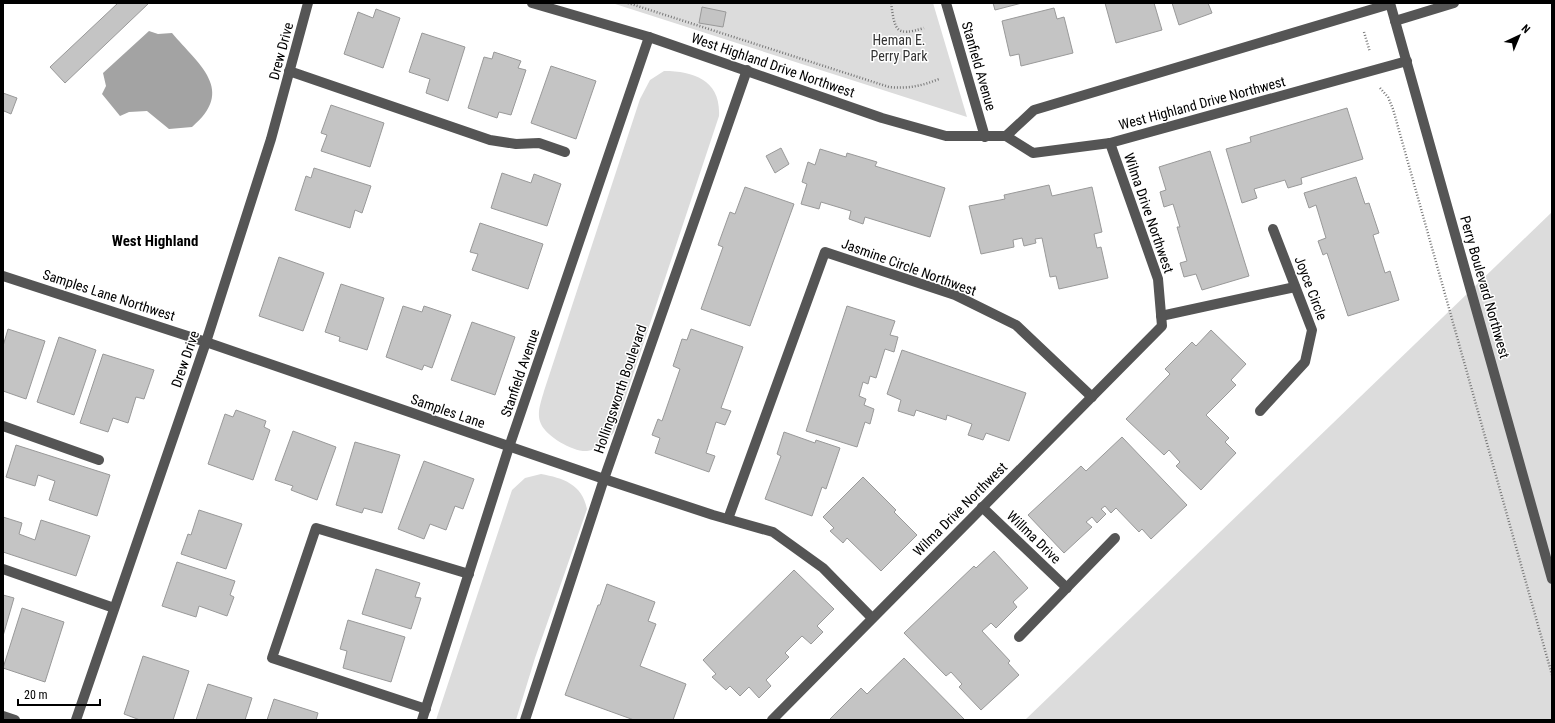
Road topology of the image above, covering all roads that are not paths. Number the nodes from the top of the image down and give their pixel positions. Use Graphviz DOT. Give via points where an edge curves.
graph roads {
  1 [pos="308,3"];
  2 [pos="532,3"];
  3 [pos="946,3"];
  4 [pos="1454,3"];
  5 [pos="1390,4"];
  6 [pos="1395,20"];
  7 [pos="649,37"];
  8 [pos="1407,61"];
  9 [pos="747,70"];
  10 [pos="290,71"];
  11 [pos="1006,136"];
  12 [pos="985,137"];
  13 [pos="1110,143"];
  14 [pos="565,152"];
  15 [pos="1273,229"];
  16 [pos="3,276"];
  17 [pos="1295,286"];
  18 [pos="1161,316"];
  19 [pos="206,342"];
  20 [pos="1092,397"];
  21 [pos="1260,411"];
  22 [pos="3,426"];
  23 [pos="509,447"];
  24 [pos="99,460"];
  25 [pos="604,479"];
  26 [pos="982,507"];
  27 [pos="728,519"];
  28 [pos="1115,538"];
  29 [pos="3,569"];
  30 [pos="469,574"];
  31 [pos="1552,579"];
  32 [pos="1067,588"];
  33 [pos="114,608"];
  34 [pos="872,618"];
  35 [pos="1019,637"];
  36 [pos="426,709"];
  37 [pos="3,716"];
  38 [pos="15,720"];
  39 [pos="76,720"];
  40 [pos="422,720"];
  41 [pos="525,720"];
  42 [pos="772,720"];
  1 -- 10 [label="street, Drew Drive"];
  2 -- 7 [label="street, West Highland Drive Northwest"];
  3 -- 12 [label="street, Stanfield Avenue"];
  4 -- 6 [label="street"];
  5 -- 6 [label="street, Perry Boulevard Northwest"];
  5 -- 11 [label="street" via="1034,110"];
  6 -- 8 [label="street, Perry Boulevard Northwest"];
  7 -- 9 [label="street, West Highland Drive Northwest"];
  7 -- 23 [label="street, Stanfield Avenue"];
  8 -- 13 [label="street, West Highland Drive Northwest"];
  8 -- 31 [label="street, Perry Boulevard Northwest"];
  9 -- 12 [label="street, West Highland Drive Northwest" via="882,118 946,136"];
  9 -- 25 [label="street, Hollingsworth Boulevard"];
  10 -- 14 [label="street" via="490,140 516,144 539,143"];
  10 -- 19 [label="street, Drew Drive"];
  11 -- 12 [label="street, West Highland Drive Northwest"];
  11 -- 13 [label="street, West Highland Drive Northwest" via="1033,153"];
  13 -- 18 [label="street, Wilma Drive Northwest" via="1158,279"];
  15 -- 17 [label="street, Joyce Circle"];
  16 -- 19 [label="street, Samples Lane Northwest"];
  17 -- 18 [label="street"];
  17 -- 21 [label="street, Joyce Circle" via="1312,330 1305,362"];
  18 -- 20 [label="street, Wilma Drive Northwest" via="1162,326"];
  19 -- 23 [label="street, Samples Lane"];
  19 -- 33 [label="street, Drew Drive"];
  20 -- 26 [label="street, Wilma Drive Northwest"];
  20 -- 27 [label="street, Jasmine Circle Northwest" via="1016,325 955,295 825,252"];
  22 -- 24 [label="street"];
  23 -- 25 [label="street, Samples Lane"];
  23 -- 30 [label="street, Stanfield Avenue"];
  25 -- 27 [label="street, Samples Lane"];
  25 -- 41 [label="street, Hollingsworth Boulevard"];
  26 -- 32 [label="street, Willma Drive"];
  26 -- 34 [label="street, Wilma Drive Northwest"];
  27 -- 34 [label="street, Samples Lane" via="773,532 823,568"];
  28 -- 32 [label="street"];
  29 -- 33 [label="street"];
  30 -- 36 [label="street, Stanfield Avenue"];
  30 -- 36 [label="street" via="316,528 272,658"];
  32 -- 35 [label="street"];
  33 -- 39 [label="street, Drew Drive"];
  34 -- 42 [label="street, Wilma Drive Northwest"];
  36 -- 40 [label="street, Stanfield Avenue"];
  37 -- 38 [label="street"];
}
